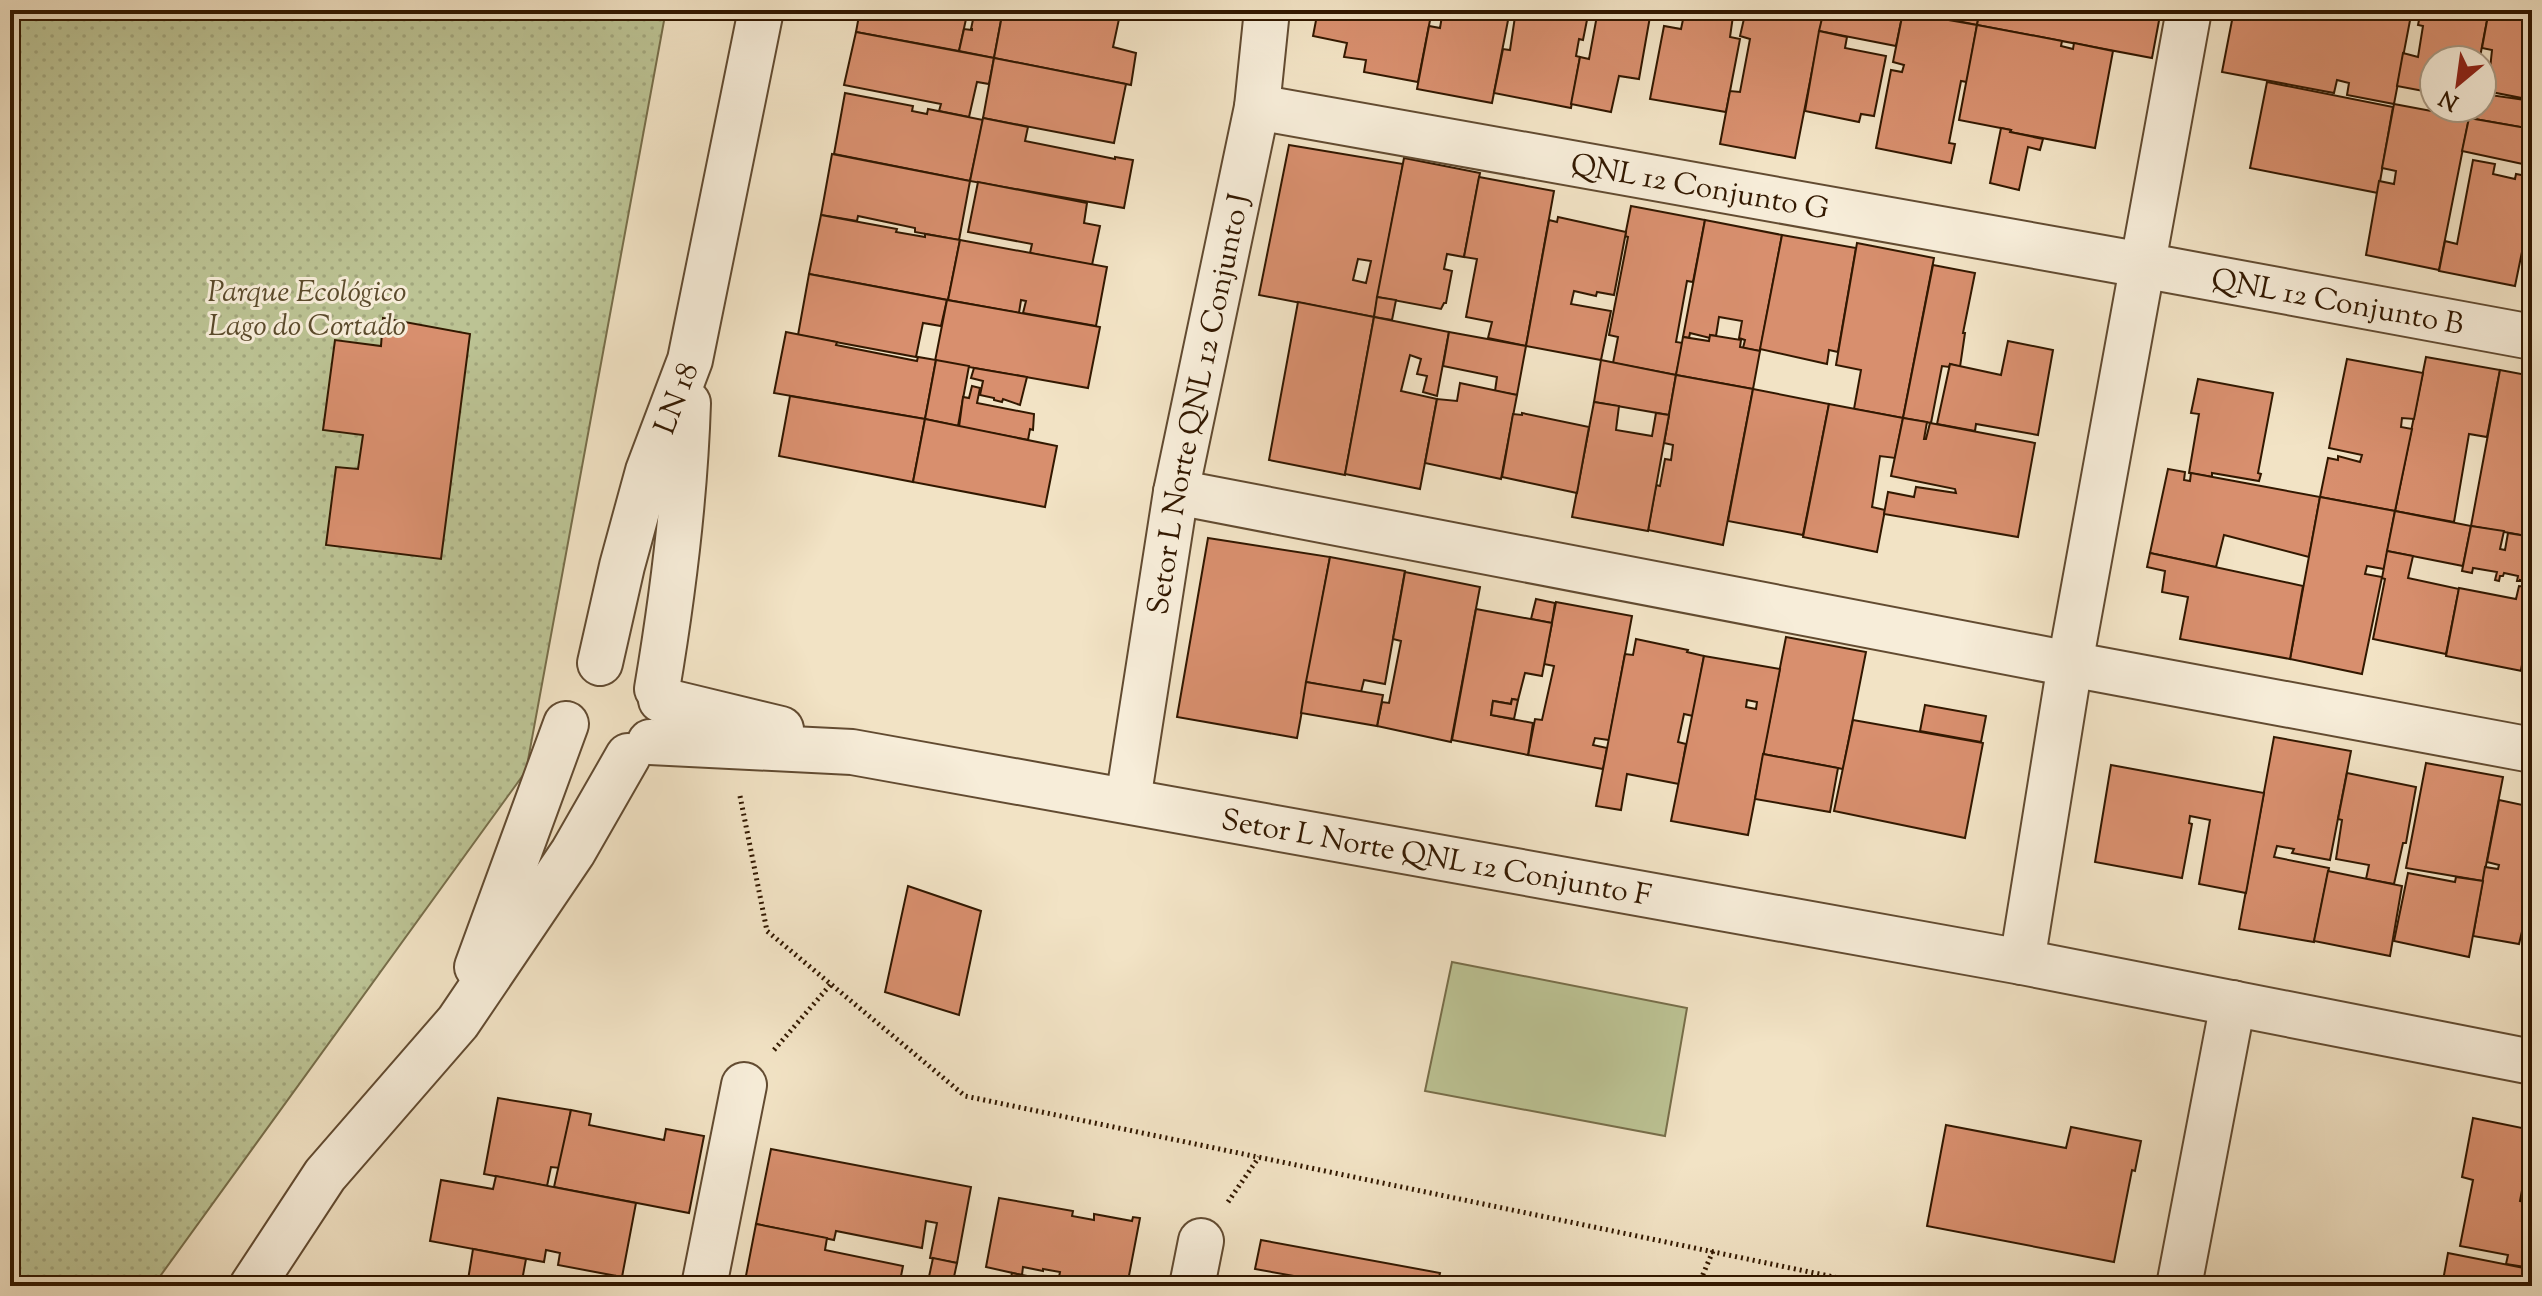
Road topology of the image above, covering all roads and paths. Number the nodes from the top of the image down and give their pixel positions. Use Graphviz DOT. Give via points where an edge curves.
graph roads {
  1 [pos="761,10"];
  2 [pos="1267,10"];
  3 [pos="2189,10"];
  4 [pos="1257,107"];
  5 [pos="2142,265"];
  6 [pos="2532,337"];
  7 [pos="690,360"];
  8 [pos="1176,492"];
  9 [pos="600,663"];
  10 [pos="2070,664"];
  11 [pos="659,694"];
  12 [pos="566,724"];
  13 [pos="730,746"];
  14 [pos="639,749"];
  15 [pos="2532,750"];
  16 [pos="852,752"];
  17 [pos="1128,800"];
  18 [pos="2022,962"];
  19 [pos="831,984"];
  20 [pos="2233,1003"];
  21 [pos="458,1022"];
  22 [pos="2532,1062"];
  23 [pos="744,1085"];
  24 [pos="1201,1241"];
  25 [pos="1713,1251"];
  26 [pos="252,1286"];
  27 [pos="704,1286"];
  28 [pos="1192,1286"];
  29 [pos="1698,1286"];
  30 [pos="1877,1286"];
  31 [pos="2179,1286"];
  1 -- 7 [label="street"];
  2 -- 4 [label="street, Setor L Norte QNL 12 Conjunto J"];
  3 -- 5 [label="street"];
  4 -- 5 [label="street, QNL 12 Conjunto G"];
  4 -- 8 [label="street, Setor L Norte QNL 12 Conjunto J"];
  5 -- 6 [label="street, QNL 12 Conjunto B"];
  5 -- 10 [label="street"];
  7 -- 9 [label="street, LN 18" via="648,471"];
  7 -- 11 [label="street, LN 18" via="687,446"];
  8 -- 10 [label="street"];
  8 -- 17 [label="street, Setor L Norte QNL 12 Conjunto J"];
  9 -- 11 [label="street" via="622,661 643,671"];
  9 -- 12 [label="street" via="570,686 564,704"];
  10 -- 15 [label="street"];
  10 -- 18 [label="street"];
  11 -- 14 [label="street" via="660,723"];
  11 -- 16 [label="street"];
  12 -- 14 [label="street" via="590,753 609,758"];
  12 -- 21 [label="street"];
  13 -- 14 [label="street"];
  13 -- 16 [label="street"];
  13 -- 19 [label="path" via="767,931"];
  14 -- 21 [label="street"];
  16 -- 17 [label="street, Setor L Norte QNL 12 Conjunto F"];
  17 -- 18 [label="street, Setor L Norte QNL 12 Conjunto F"];
  18 -- 20 [label="street, Setor L Norte QNL 12 Conjunto F"];
  19 -- 23 [label="path"];
  19 -- 25 [label="path" via="965,1096"];
  20 -- 22 [label="street, Setor L Norte QNL 12 Conjunto F"];
  20 -- 31 [label="street"];
  21 -- 26 [label="street" via="325,1175"];
  23 -- 27 [label="street"];
  24 -- 28 [label="street"];
  25 -- 29 [label="path"];
  25 -- 30 [label="path"];
}
